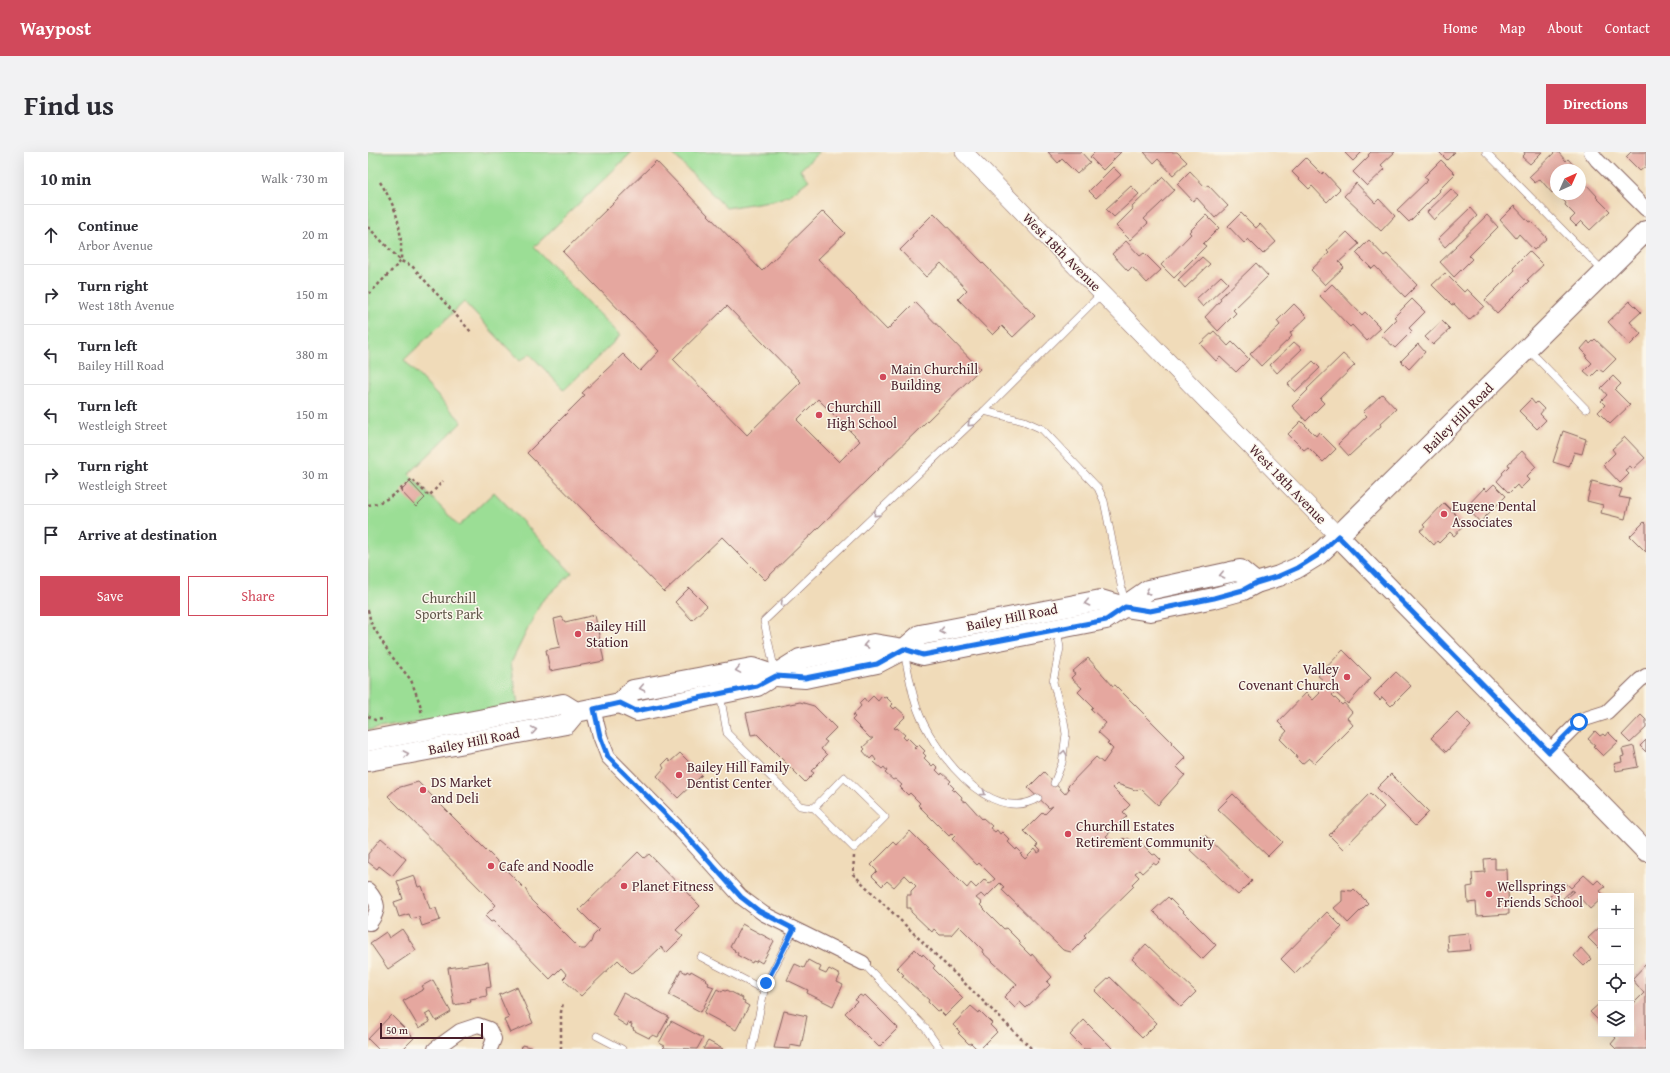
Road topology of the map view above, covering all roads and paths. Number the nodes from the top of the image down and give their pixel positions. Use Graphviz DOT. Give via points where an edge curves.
graph roads {
  1 [pos="964,152"];
  2 [pos="1486,152"];
  3 [pos="1591,152"];
  4 [pos="380,182"];
  5 [pos="1646,209"];
  6 [pos="368,227"];
  7 [pos="1646,231"];
  8 [pos="401,261"];
  9 [pos="1604,273"];
  10 [pos="1102,292"];
  11 [pos="368,295"];
  12 [pos="472,333"];
  13 [pos="1528,349"];
  14 [pos="1586,409"];
  15 [pos="984,411"];
  16 [pos="443,481"];
  17 [pos="368,505"];
  18 [pos="1338,536"];
  19 [pos="1125,607"];
  20 [pos="368,610"];
  21 [pos="1057,629"];
  22 [pos="904,649"];
  23 [pos="776,676"];
  24 [pos="1646,676"];
  25 [pos="720,694"];
  26 [pos="620,703"];
  27 [pos="527,711"];
  28 [pos="585,711"];
  29 [pos="495,723"];
  30 [pos="454,724"];
  31 [pos="423,730"];
  32 [pos="368,741"];
  33 [pos="442,746"];
  34 [pos="1549,752"];
  35 [pos="368,761"];
  36 [pos="1054,783"];
  37 [pos="1038,798"];
  38 [pos="814,808"];
  39 [pos="854,848"];
  40 [pos="1646,851"];
  41 [pos="368,890"];
  42 [pos="368,923"];
  43 [pos="794,929"];
  44 [pos="701,957"];
  45 [pos="863,963"];
  46 [pos="764,990"];
  47 [pos="563,1003"];
  48 [pos="597,1036"];
  49 [pos="441,1047"];
  50 [pos="490,1049"];
  51 [pos="561,1049"];
  52 [pos="622,1049"];
  53 [pos="752,1049"];
  54 [pos="940,1049"];
  55 [pos="1032,1049"];
  1 -- 10 [label="street, West 18th Avenue"];
  2 -- 9 [label="lane"];
  3 -- 5 [label="street"];
  4 -- 8 [label="path" via="394,208 401,232"];
  6 -- 8 [label="path"];
  7 -- 9 [label="main road, Bailey Hill Road"];
  8 -- 11 [label="path"];
  8 -- 12 [label="path" via="412,266"];
  9 -- 13 [label="main road, Bailey Hill Road"];
  10 -- 15 [label="lane"];
  10 -- 18 [label="street, West 18th Avenue"];
  13 -- 14 [label="lane"];
  13 -- 18 [label="main road, Bailey Hill Road"];
  15 -- 19 [label="lane" via="1024,421 1042,429 1098,488 1104,501"];
  15 -- 23 [label="lane, one-way" via="764,621"];
  16 -- 17 [label="path" via="429,496 412,479 396,494"];
  18 -- 19 [label="main road, Bailey Hill Road" via="1318,555 1279,576 1256,583 1240,570 1148,590"];
  18 -- 34 [label="main road, West 18th Avenue"];
  19 -- 21 [label="main road, Bailey Hill Road" via="1106,620"];
  19 -- 22 [label="main road, Bailey Hill Road, one-way" via="1100,600 920,635"];
  20 -- 31 [label="path" via="371,622 383,643 411,680 420,704"];
  21 -- 22 [label="main road, Bailey Hill Road" via="923,655"];
  36 -- 21 [label="lane, one-way" via="1065,747 1064,721 1053,682 1060,648"];
  22 -- 23 [label="main road, Bailey Hill Road" via="874,644 800,659"];
  22 -- 37 [label="lane, one-way" via="921,718 954,767 979,791 1000,802 1021,804"];
  23 -- 25 [label="main road, Bailey Hill Road" via="757,686"];
  23 -- 26 [label="main road, one-way" via="752,668 632,690"];
  24 -- 34 [label="street" via="1607,712 1579,722"];
  25 -- 26 [label="main road, Bailey Hill Road" via="636,711"];
  25 -- 38 [label="lane" via="727,733 800,806"];
  26 -- 28 [label="main road, Bailey Hill Road"];
  27 -- 28 [label="main road, Bailey Hill Road" via="563,704"];
  27 -- 29 [label="lane" via="524,717"];
  27 -- 30 [label="main road, Bailey Hill Road"];
  33 -- 28 [label="main road, Bailey Hill Road, one-way" via="483,736 566,724"];
  28 -- 43 [label="street" via="600,736 608,757 683,832 741,897 759,911"];
  30 -- 31 [label="main road, Bailey Hill Road"];
  30 -- 33 [label="main road"];
  31 -- 32 [label="main road, Bailey Hill Road"];
  35 -- 33 [label="main road, Bailey Hill Road, one-way"];
  34 -- 40 [label="main road, West 18th Avenue"];
  38 -- 39 [label="lane"];
  38 -- 39 [label="lane" via="844,777 885,817"];
  39 -- 55 [label="path" via="853,874"];
  41 -- 42 [label="street" via="376,900 377,913"];
  43 -- 45 [label="street"];
  43 -- 46 [label="lane"];
  44 -- 46 [label="lane"];
  45 -- 54 [label="lane" via="926,1029"];
  46 -- 53 [label="lane"];
  47 -- 51 [label="path" via="560,1012"];
  48 -- 52 [label="lane"];
  49 -- 50 [label="street" via="460,1031 478,1025 489,1029 494,1039"];
}
